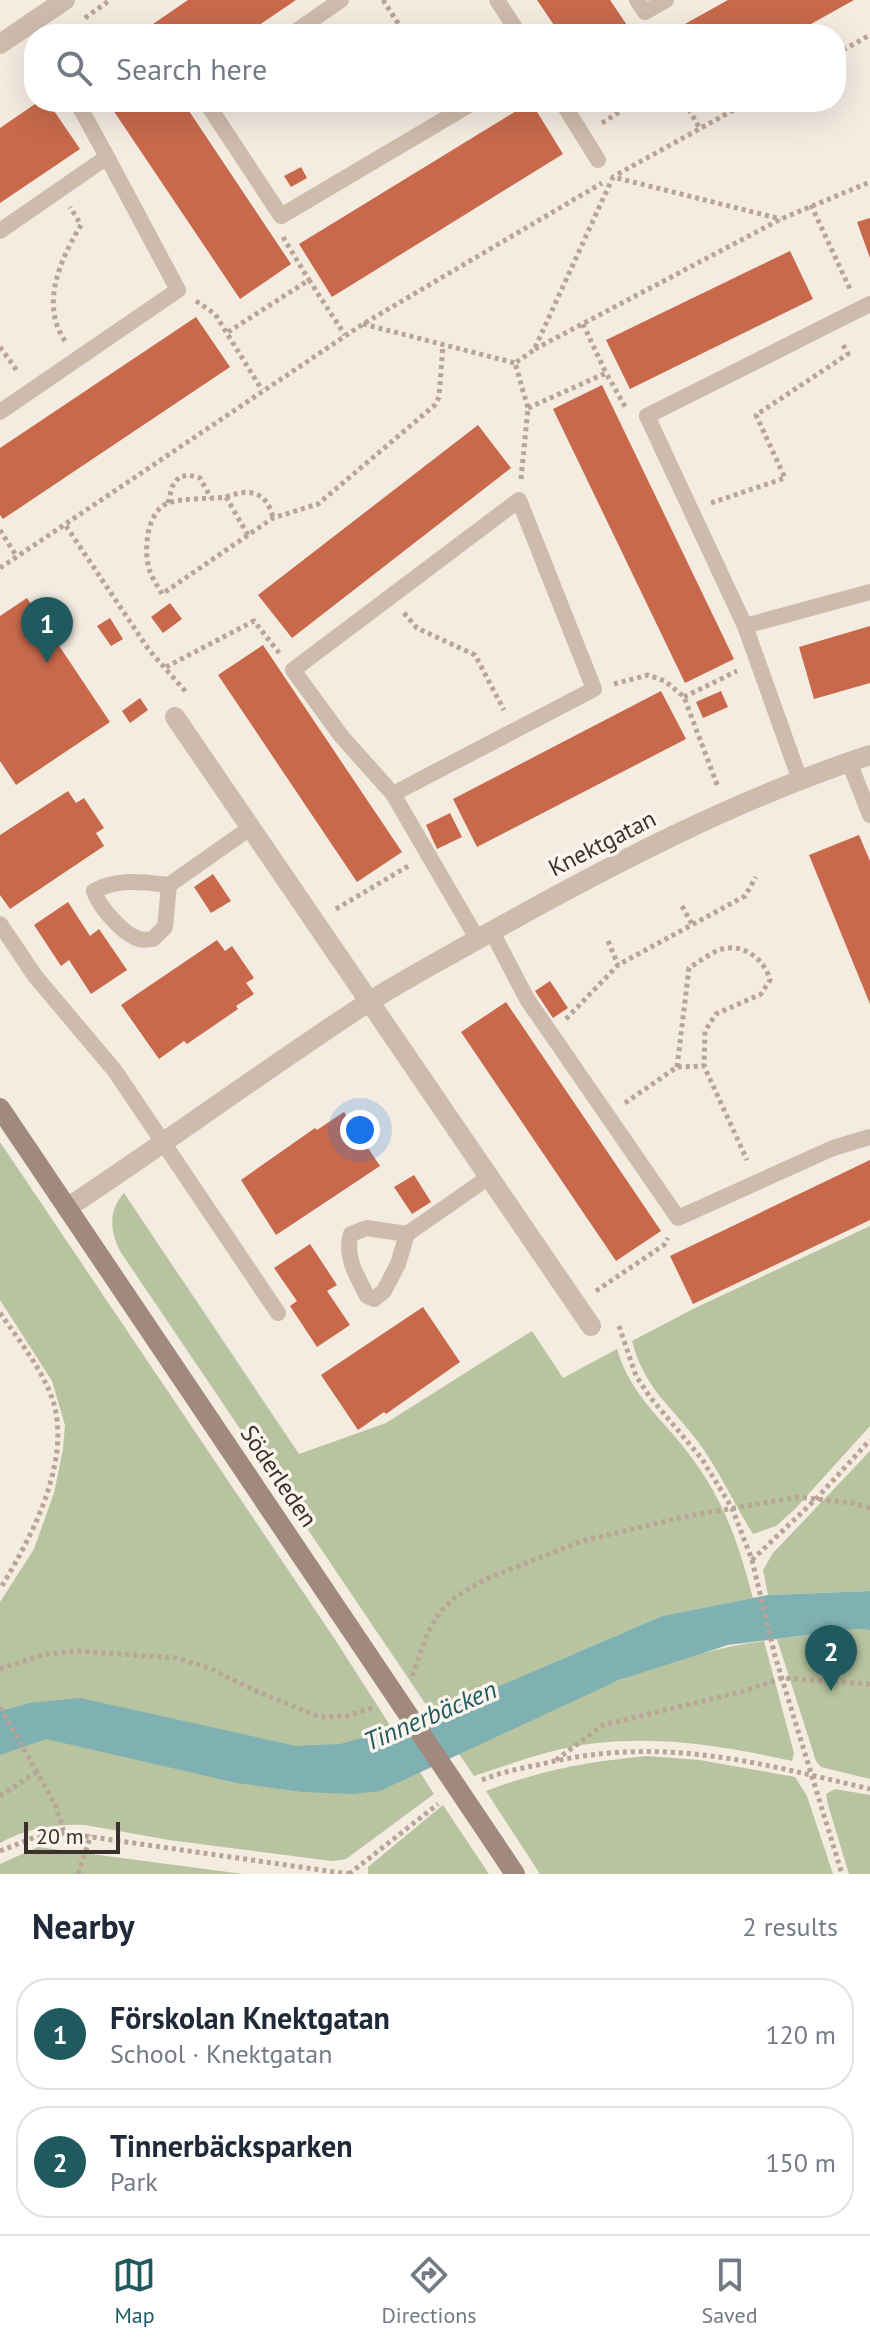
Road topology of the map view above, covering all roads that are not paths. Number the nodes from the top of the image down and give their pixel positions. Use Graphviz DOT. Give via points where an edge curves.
graph roads {
  1 [pos="65,0"];
  2 [pos="341,0"];
  3 [pos="497,0"];
  4 [pos="637,0"];
  5 [pos="666,0"];
  6 [pos="39,24"];
  7 [pos="306,24"];
  8 [pos="513,24"];
  9 [pos="24,34"];
  10 [pos="0,44"];
  11 [pos="82,112"];
  12 [pos="213,112"];
  13 [pos="457,112"];
  14 [pos="568,112"];
  15 [pos="107,157"];
  16 [pos="598,160"];
  17 [pos="0,231"];
  18 [pos="864,306"];
  19 [pos="0,412"];
  20 [pos="870,592"];
  21 [pos="745,626"];
  22 [pos="175,717"];
  23 [pos="870,755"];
  24 [pos="849,762"];
  25 [pos="800,780"];
  26 [pos="393,794"];
  27 [pos="870,815"];
  28 [pos="250,828"];
  29 [pos="169,885"];
  30 [pos="0,924"];
  31 [pos="485,936"];
  32 [pos="369,1002"];
  33 [pos="0,1108"];
  34 [pos="870,1137"];
  35 [pos="163,1143"];
  36 [pos="489,1177"];
  37 [pos="67,1208"];
  38 [pos="407,1234"];
  39 [pos="278,1313"];
  40 [pos="591,1326"];
  41 [pos="515,1874"];
  1 -- 6 [label="street"];
  2 -- 7 [label="lane"];
  3 -- 8 [label="lane"];
  4 -- 5 [label="lane" via="645,12"];
  9 -- 10 [label="street"];
  11 -- 15 [label="lane"];
  12 -- 13 [label="lane" via="281,216"];
  14 -- 16 [label="lane"];
  15 -- 17 [label="lane"];
  15 -- 19 [label="lane" via="178,290"];
  18 -- 21 [label="lane" via="647,416"];
  20 -- 21 [label="lane"];
  21 -- 25 [label="lane"];
  22 -- 28 [label="street"];
  23 -- 24 [label="street, Knektgatan"];
  24 -- 25 [label="street, Knektgatan"];
  24 -- 27 [label="lane"];
  25 -- 31 [label="street, Knektgatan" via="579,883"];
  26 -- 26 [label="lane" via="293,670 519,500 594,689"];
  26 -- 31 [label="lane" via="427,854"];
  28 -- 29 [label="lane"];
  28 -- 32 [label="street"];
  29 -- 29 [label="lane" via="133,881 94,891 97,902 120,925 140,939 153,939 165,927"];
  30 -- 35 [label="lane" via="35,976 115,1071"];
  31 -- 32 [label="street, Knektgatan"];
  31 -- 34 [label="lane" via="678,1218 833,1148"];
  32 -- 35 [label="street, Knektgatan"];
  32 -- 36 [label="street"];
  33 -- 37 [label="main road, Söderleden"];
  35 -- 37 [label="street, Knektgatan"];
  35 -- 39 [label="lane"];
  36 -- 38 [label="lane"];
  36 -- 40 [label="street"];
  37 -- 41 [label="main road, Söderleden, bridge"];
  38 -- 38 [label="lane" via="384,1291 374,1299 367,1296 347,1246 351,1234 367,1228"];
}
